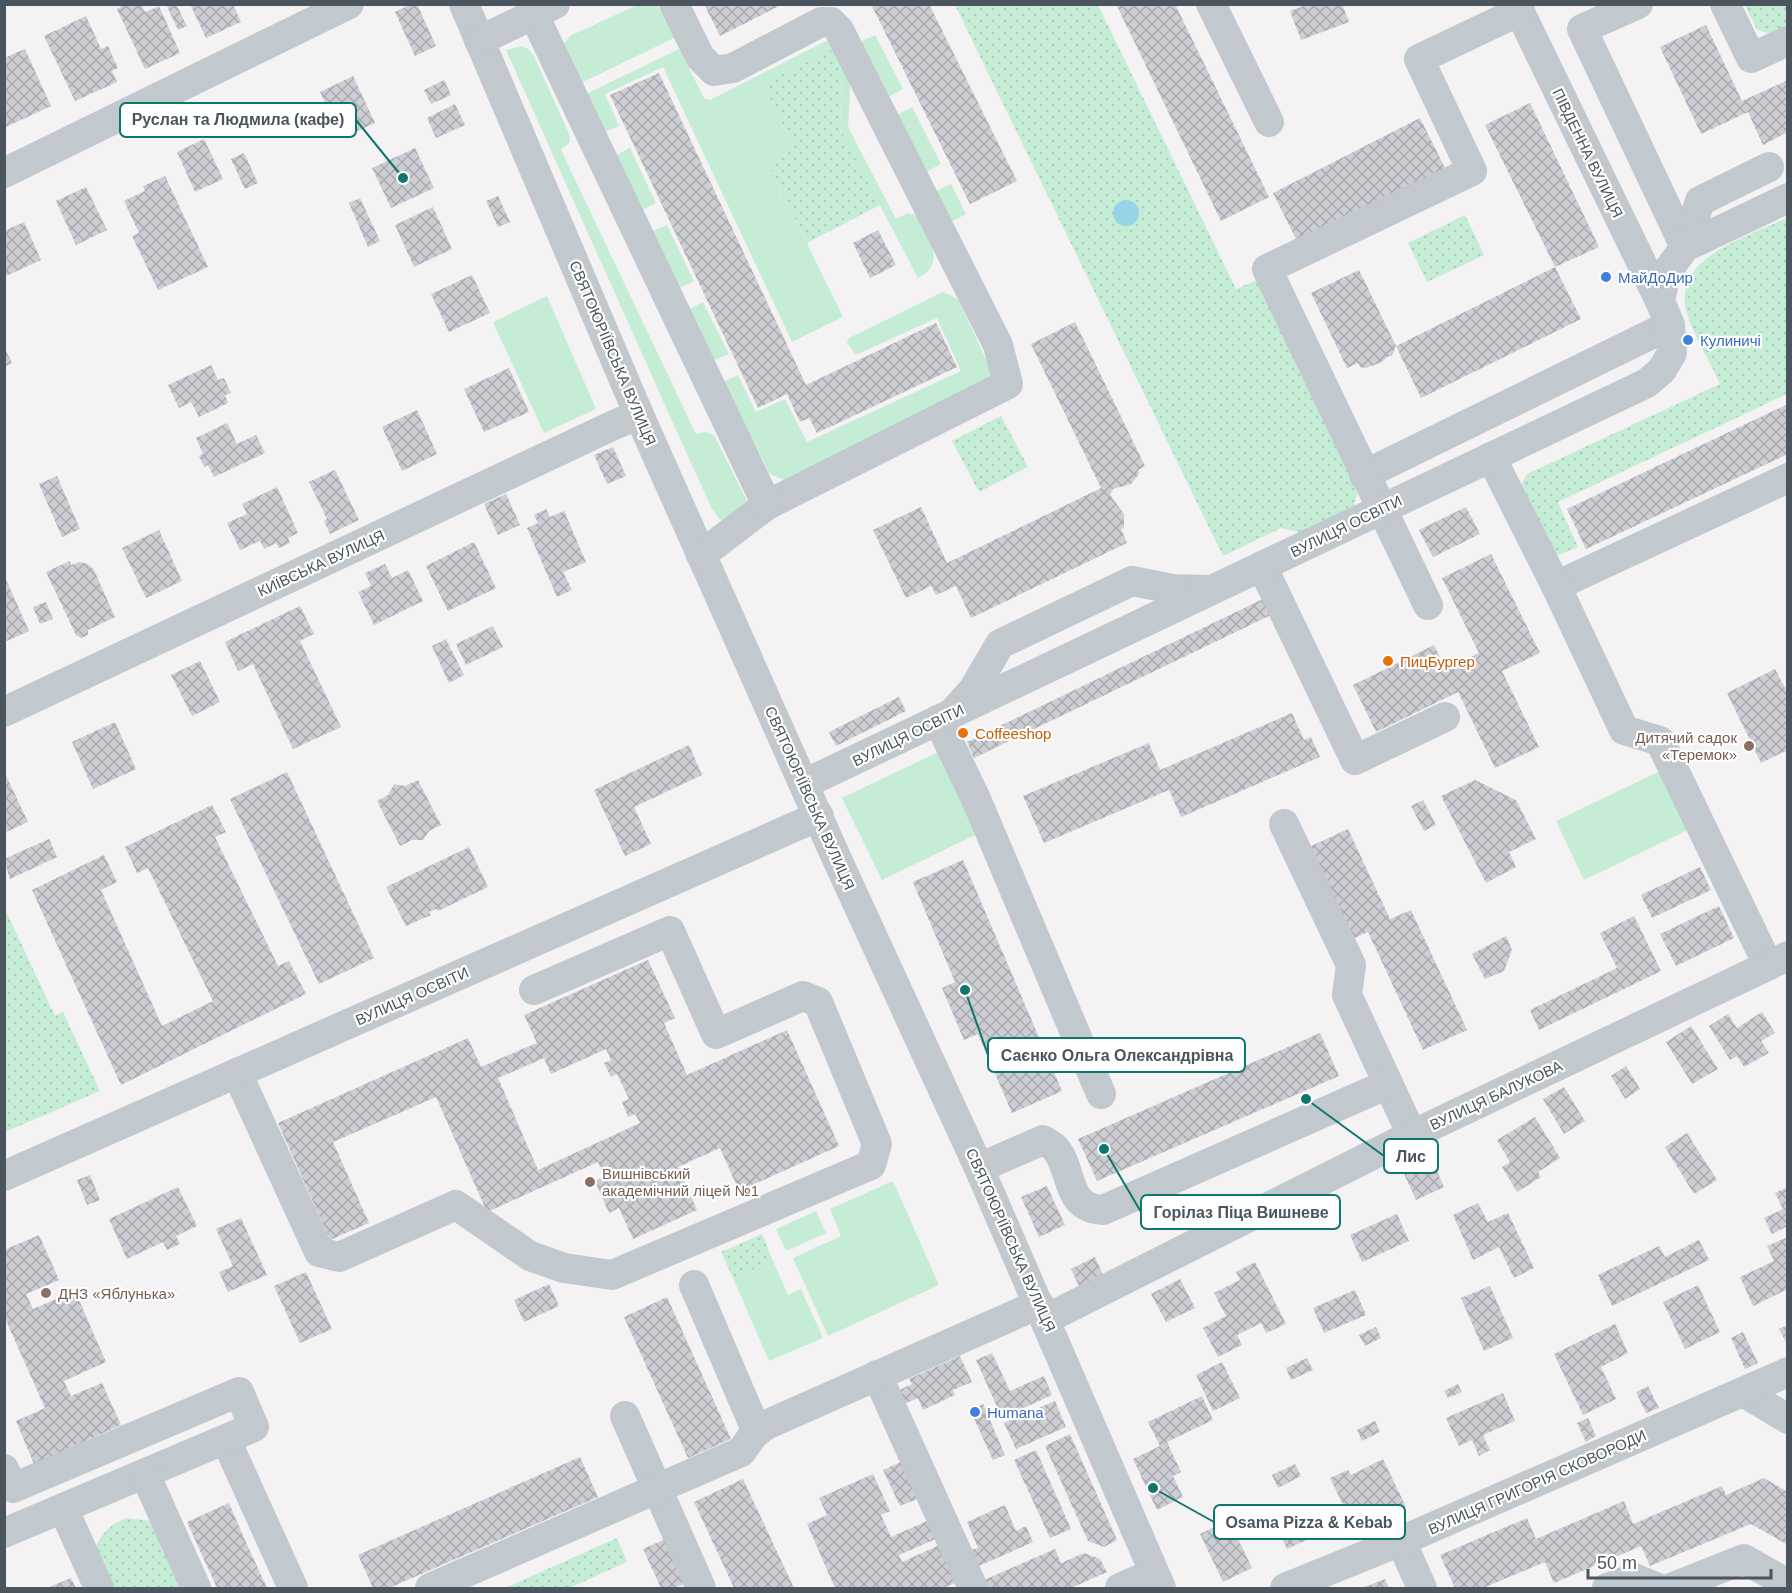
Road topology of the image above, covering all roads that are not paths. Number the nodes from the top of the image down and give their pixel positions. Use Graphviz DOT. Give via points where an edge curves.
graph roads {
  1 [pos="349,4"];
  2 [pos="464,4"];
  3 [pos="674,4"];
  4 [pos="1211,4"];
  5 [pos="1638,4"];
  6 [pos="1725,4"];
  7 [pos="1518,8"];
  8 [pos="544,10"];
  9 [pos="1582,28"];
  10 [pos="479,41"];
  11 [pos="1788,41"];
  12 [pos="1534,42"];
  13 [pos="1269,122"];
  14 [pos="1769,167"];
  15 [pos="4,173"];
  16 [pos="1788,198"];
  17 [pos="1685,247"];
  18 [pos="1665,313"];
  19 [pos="639,416"];
  20 [pos="1491,457"];
  21 [pos="1364,474"];
  22 [pos="1788,478"];
  23 [pos="766,504"];
  24 [pos="1381,509"];
  25 [pos="701,555"];
  26 [pos="1262,566"];
  27 [pos="1556,586"];
  28 [pos="1211,591"];
  29 [pos="1428,605"];
  30 [pos="4,712"];
  31 [pos="945,717"];
  32 [pos="1445,717"];
  33 [pos="804,784"];
  34 [pos="819,816"];
  35 [pos="1284,825"];
  36 [pos="1778,960"];
  37 [pos="534,990"];
  38 [pos="237,1073"];
  39 [pos="1388,1084"];
  40 [pos="1101,1094"];
  41 [pos="1412,1135"];
  42 [pos="979,1168"];
  43 [pos="4,1176"];
  44 [pos="694,1285"];
  45 [pos="1042,1312"];
  46 [pos="1788,1372"];
  47 [pos="877,1375"];
  48 [pos="1743,1392"];
  49 [pos="625,1416"];
  50 [pos="1788,1419"];
  51 [pos="757,1432"];
  52 [pos="226,1440"];
  53 [pos="4,1469"];
  54 [pos="144,1474"];
  55 [pos="657,1489"];
  56 [pos="63,1508"];
  57 [pos="4,1533"];
  58 [pos="1401,1541"];
  59 [pos="1157,1581"];
  60 [pos="1788,1584"];
  61 [pos="99,1588"];
  62 [pos="196,1588"];
  63 [pos="293,1588"];
  64 [pos="430,1588"];
  65 [pos="701,1588"];
  66 [pos="973,1588"];
  67 [pos="1120,1588"];
  68 [pos="1285,1588"];
  69 [pos="1422,1588"];
  70 [pos="1607,1588"];
  71 [pos="1658,1588"];
  72 [pos="1671,1588"];
  1 -- 15 [label="street"];
  2 -- 10 [label="street, СВЯТОЮРІЇВСЬКА ВУЛИЦЯ"];
  3 -- 23 [label="street" via="700,57 714,71 733,68 821,22 831,22 839,30 998,345 1008,384"];
  4 -- 13 [label="street"];
  5 -- 9 [label="street"];
  6 -- 11 [label="street" via="1751,58"];
  7 -- 12 [label="street, ПІВДЕННА ВУЛИЦЯ"];
  7 -- 21 [label="street" via="1419,59 1472,171 1267,269"];
  8 -- 10 [label="street"];
  8 -- 23 [label="street"];
  9 -- 12 [label="street"];
  9 -- 17 [label="street"];
  10 -- 19 [label="street, СВЯТОЮРІЇВСЬКА ВУЛИЦЯ"];
  12 -- 18 [label="street, ПІВДЕННА ВУЛИЦЯ"];
  14 -- 17 [label="street" via="1700,201"];
  16 -- 17 [label="street, ВУЛИЦЯ ОСВІТИ"];
  17 -- 18 [label="street, ВУЛИЦЯ ОСВІТИ" via="1666,273"];
  18 -- 20 [label="street, ВУЛИЦЯ ОСВІТИ" via="1672,353 1662,370 1647,383"];
  18 -- 21 [label="street"];
  19 -- 25 [label="street, СВЯТОЮРІЇВСЬКА ВУЛИЦЯ"];
  19 -- 30 [label="street, КИЇВСЬКА ВУЛИЦЯ"];
  20 -- 24 [label="street, ВУЛИЦЯ ОСВІТИ"];
  20 -- 27 [label="street"];
  21 -- 24 [label="street"];
  22 -- 27 [label="street"];
  23 -- 25 [label="street"];
  24 -- 26 [label="street, ВУЛИЦЯ ОСВІТИ"];
  24 -- 29 [label="street"];
  25 -- 33 [label="street, СВЯТОЮРІЇВСЬКА ВУЛИЦЯ"];
  26 -- 28 [label="street, ВУЛИЦЯ ОСВІТИ"];
  26 -- 32 [label="street" via="1355,760"];
  27 -- 36 [label="street" via="1624,730 1660,741"];
  28 -- 31 [label="street, ВУЛИЦЯ ОСВІТИ"];
  28 -- 31 [label="street" via="1132,581 1000,644 973,690"];
  31 -- 33 [label="street, ВУЛИЦЯ ОСВІТИ"];
  31 -- 40 [label="street"];
  33 -- 34 [label="street, СВЯТОЮРІЇВСЬКА ВУЛИЦЯ"];
  34 -- 38 [label="street, ВУЛИЦЯ ОСВІТИ"];
  34 -- 42 [label="street, СВЯТОЮРІЇВСЬКА ВУЛИЦЯ"];
  35 -- 39 [label="street" via="1350,964 1347,995"];
  36 -- 41 [label="street, ВУЛИЦЯ БАЛУКОВА"];
  37 -- 38 [label="street" via="670,931 716,1034 803,996 818,1002 877,1144 871,1165 612,1275 564,1268 530,1256 456,1205 339,1257 319,1252"];
  38 -- 43 [label="street, ВУЛИЦЯ ОСВІТИ"];
  39 -- 41 [label="street"];
  39 -- 42 [label="street" via="1102,1210 1089,1209 1078,1200 1055,1148 1043,1140"];
  41 -- 45 [label="street, ВУЛИЦЯ БАЛУКОВА"];
  42 -- 45 [label="street, СВЯТОЮРІЇВСЬКА ВУЛИЦЯ"];
  44 -- 51 [label="street"];
  45 -- 47 [label="street, ВУЛИЦЯ БАЛУКОВА"];
  45 -- 59 [label="street, СВЯТОЮРІЇВСЬКА ВУЛИЦЯ"];
  46 -- 48 [label="street, ВУЛИЦЯ ГРИГОРІЯ СКОВОРОДИ"];
  47 -- 51 [label="street, ВУЛИЦЯ БАЛУКОВА"];
  47 -- 66 [label="street"];
  48 -- 50 [label="street"];
  48 -- 58 [label="street, ВУЛИЦЯ ГРИГОРІЯ СКОВОРОДИ"];
  49 -- 55 [label="street"];
  51 -- 55 [label="street, ВУЛИЦЯ БАЛУКОВА" via="741,1452"];
  52 -- 53 [label="street" via="254,1427 239,1392 13,1488"];
  52 -- 54 [label="street"];
  52 -- 63 [label="street"];
  54 -- 56 [label="street"];
  54 -- 62 [label="street"];
  55 -- 64 [label="street, ВУЛИЦЯ БАЛУКОВА"];
  55 -- 65 [label="street"];
  56 -- 57 [label="street"];
  56 -- 61 [label="street"];
  58 -- 68 [label="street, ВУЛИЦЯ ГРИГОРІЯ СКОВОРОДИ"];
  58 -- 69 [label="street"];
  59 -- 67 [label="street"];
  60 -- 72 [label="street" via="1744,1558"];
  70 -- 71 [label="street" via="1634,1578"];
}
